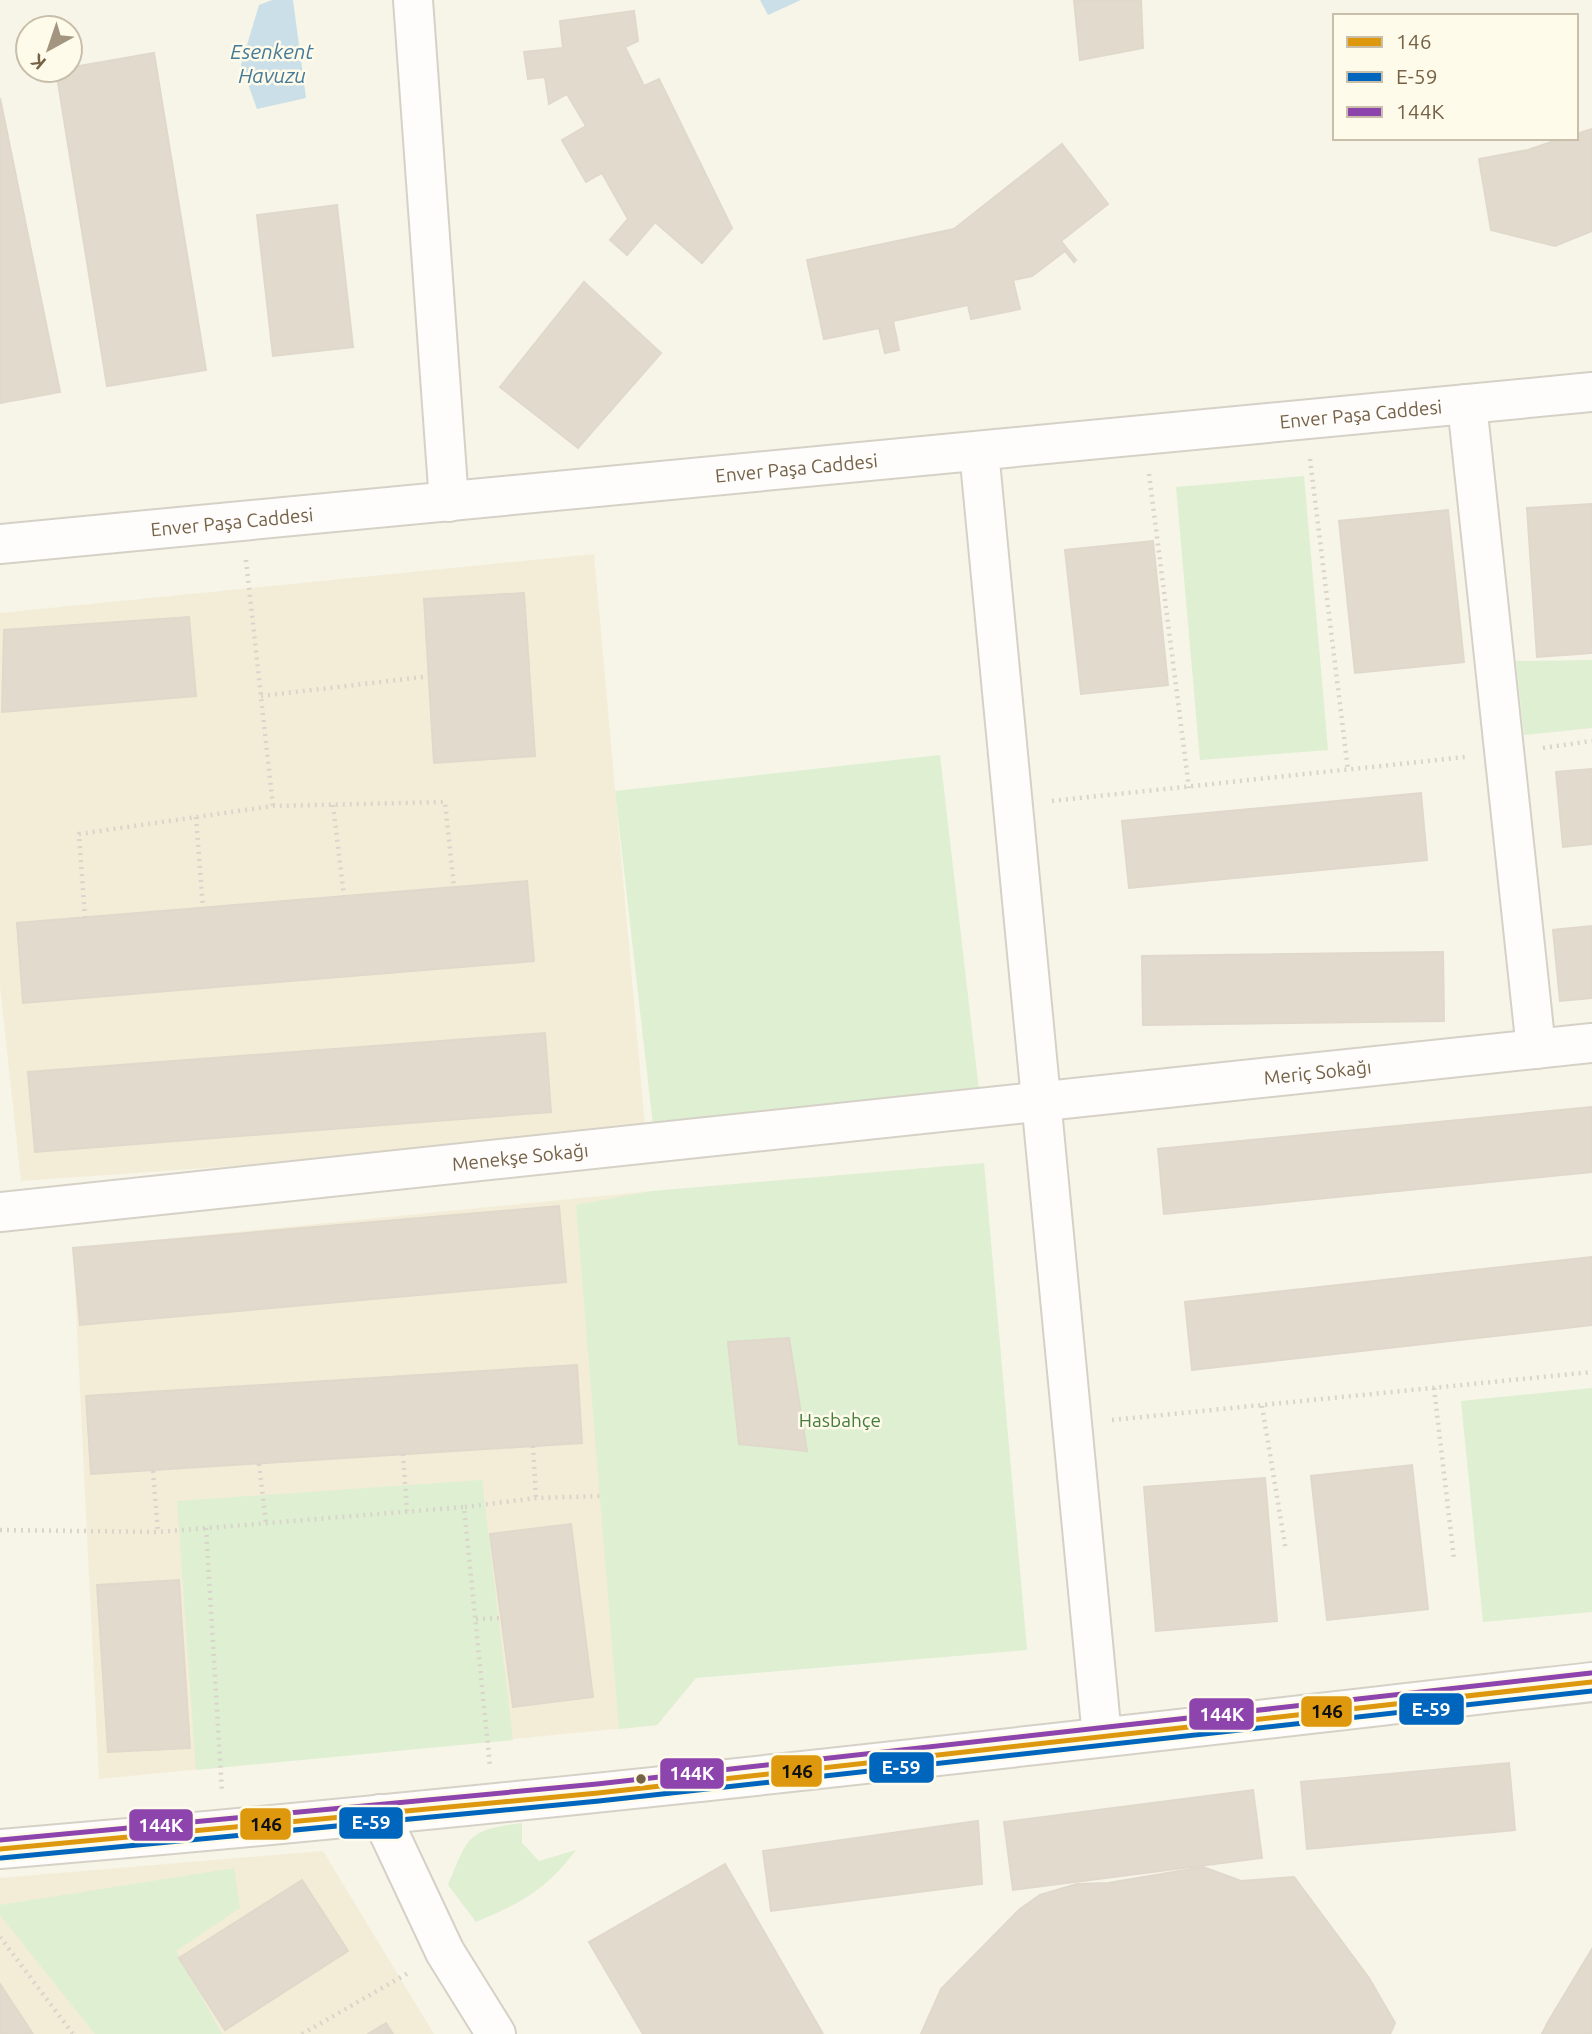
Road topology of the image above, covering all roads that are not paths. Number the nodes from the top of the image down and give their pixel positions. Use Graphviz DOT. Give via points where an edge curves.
graph roads {
  1 [pos="413,0"];
  2 [pos="1592,392"];
  3 [pos="1467,404"];
  4 [pos="979,451"];
  5 [pos="449,502"];
  6 [pos="0,544"];
  7 [pos="1592,1044"];
  8 [pos="1536,1049"];
  9 [pos="1042,1103"];
  10 [pos="0,1212"];
  11 [pos="1592,1682"];
  12 [pos="1102,1737"];
  13 [pos="380,1814"];
  14 [pos="0,1849"];
  15 [pos="496,2034"];
  1 -- 5 [label="street"];
  2 -- 3 [label="street, Enver Paşa Caddesi"];
  3 -- 4 [label="street, Enver Paşa Caddesi"];
  3 -- 8 [label="street"];
  4 -- 5 [label="street, Enver Paşa Caddesi"];
  4 -- 9 [label="street"];
  5 -- 6 [label="street, Enver Paşa Caddesi"];
  7 -- 8 [label="street, Meriç Sokağı"];
  8 -- 9 [label="street, Meriç Sokağı"];
  9 -- 10 [label="street, Menekşe Sokağı"];
  9 -- 12 [label="street"];
  11 -- 12 [label="street"];
  12 -- 13 [label="street"];
  13 -- 14 [label="street"];
  13 -- 15 [label="street" via="445,1952"];
}
